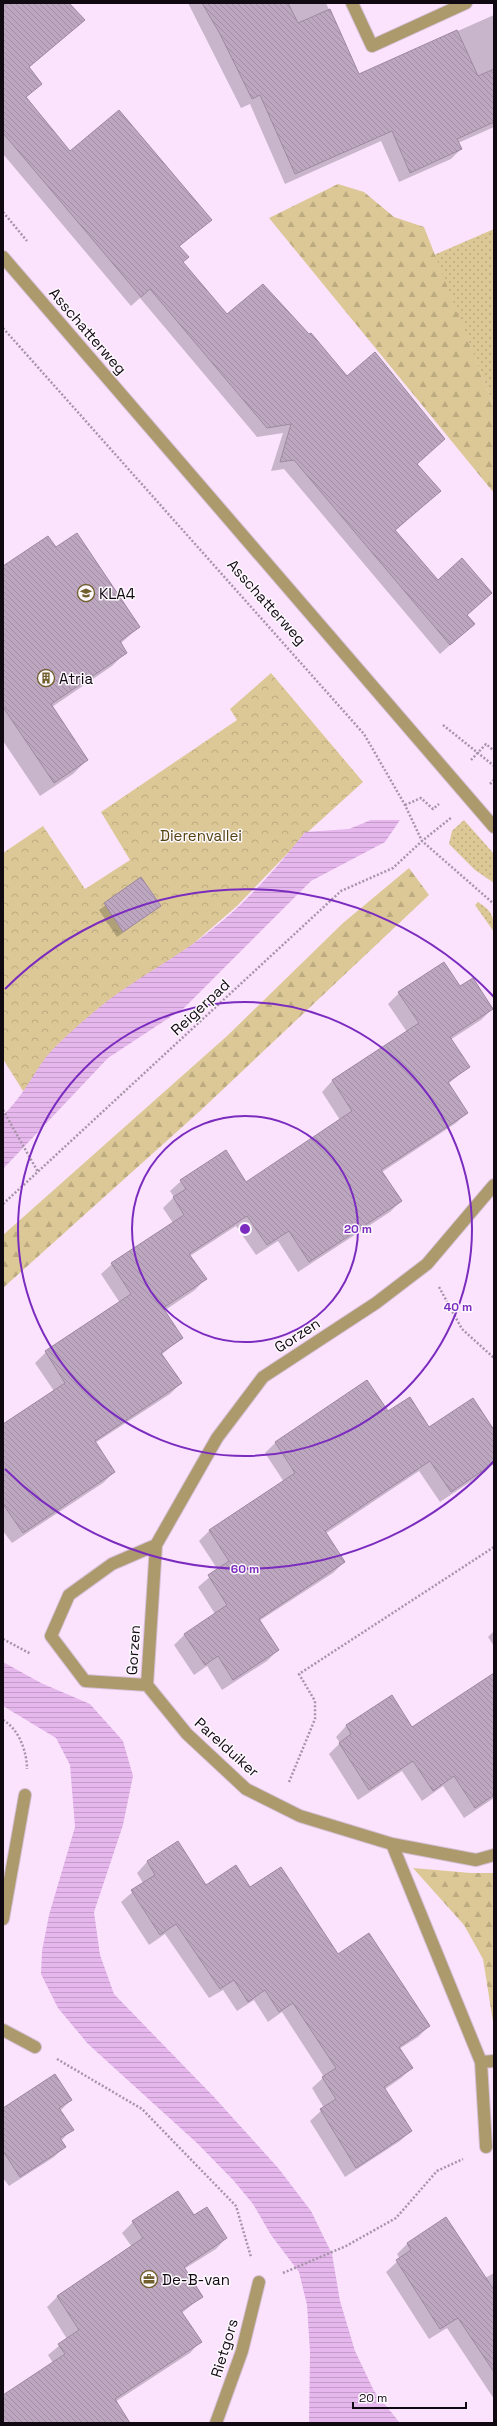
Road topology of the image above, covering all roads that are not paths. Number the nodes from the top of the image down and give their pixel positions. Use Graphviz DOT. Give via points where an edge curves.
graph roads {
  1 [pos="352,3"];
  2 [pos="466,3"];
  3 [pos="3,257"];
  4 [pos="494,827"];
  5 [pos="494,1185"];
  6 [pos="156,1545"];
  7 [pos="147,1685"];
  8 [pos="25,1795"];
  9 [pos="392,1844"];
  10 [pos="494,1855"];
  11 [pos="3,1919"];
  12 [pos="3,2030"];
  13 [pos="35,2047"];
  14 [pos="494,2061"];
  15 [pos="481,2062"];
  16 [pos="486,2147"];
  17 [pos="259,2282"];
  18 [pos="216,2423"];
  1 -- 2 [label="street" via="372,46"];
  3 -- 4 [label="street, Asschatterweg"];
  5 -- 6 [label="street, Gorzen" via="427,1264 376,1303 263,1377 217,1438"];
  6 -- 7 [label="street, Gorzen"];
  6 -- 7 [label="street, Gorzen" via="112,1564 69,1594 51,1636 85,1681"];
  7 -- 9 [label="street, Parelduiker" via="187,1734 246,1788 300,1816"];
  8 -- 11 [label="street"];
  9 -- 10 [label="street, Parelduiker" via="476,1860"];
  9 -- 15 [label="street"];
  12 -- 13 [label="street"];
  14 -- 15 [label="street"];
  15 -- 16 [label="street"];
  17 -- 18 [label="street, Rietgors" via="242,2350"];
}
